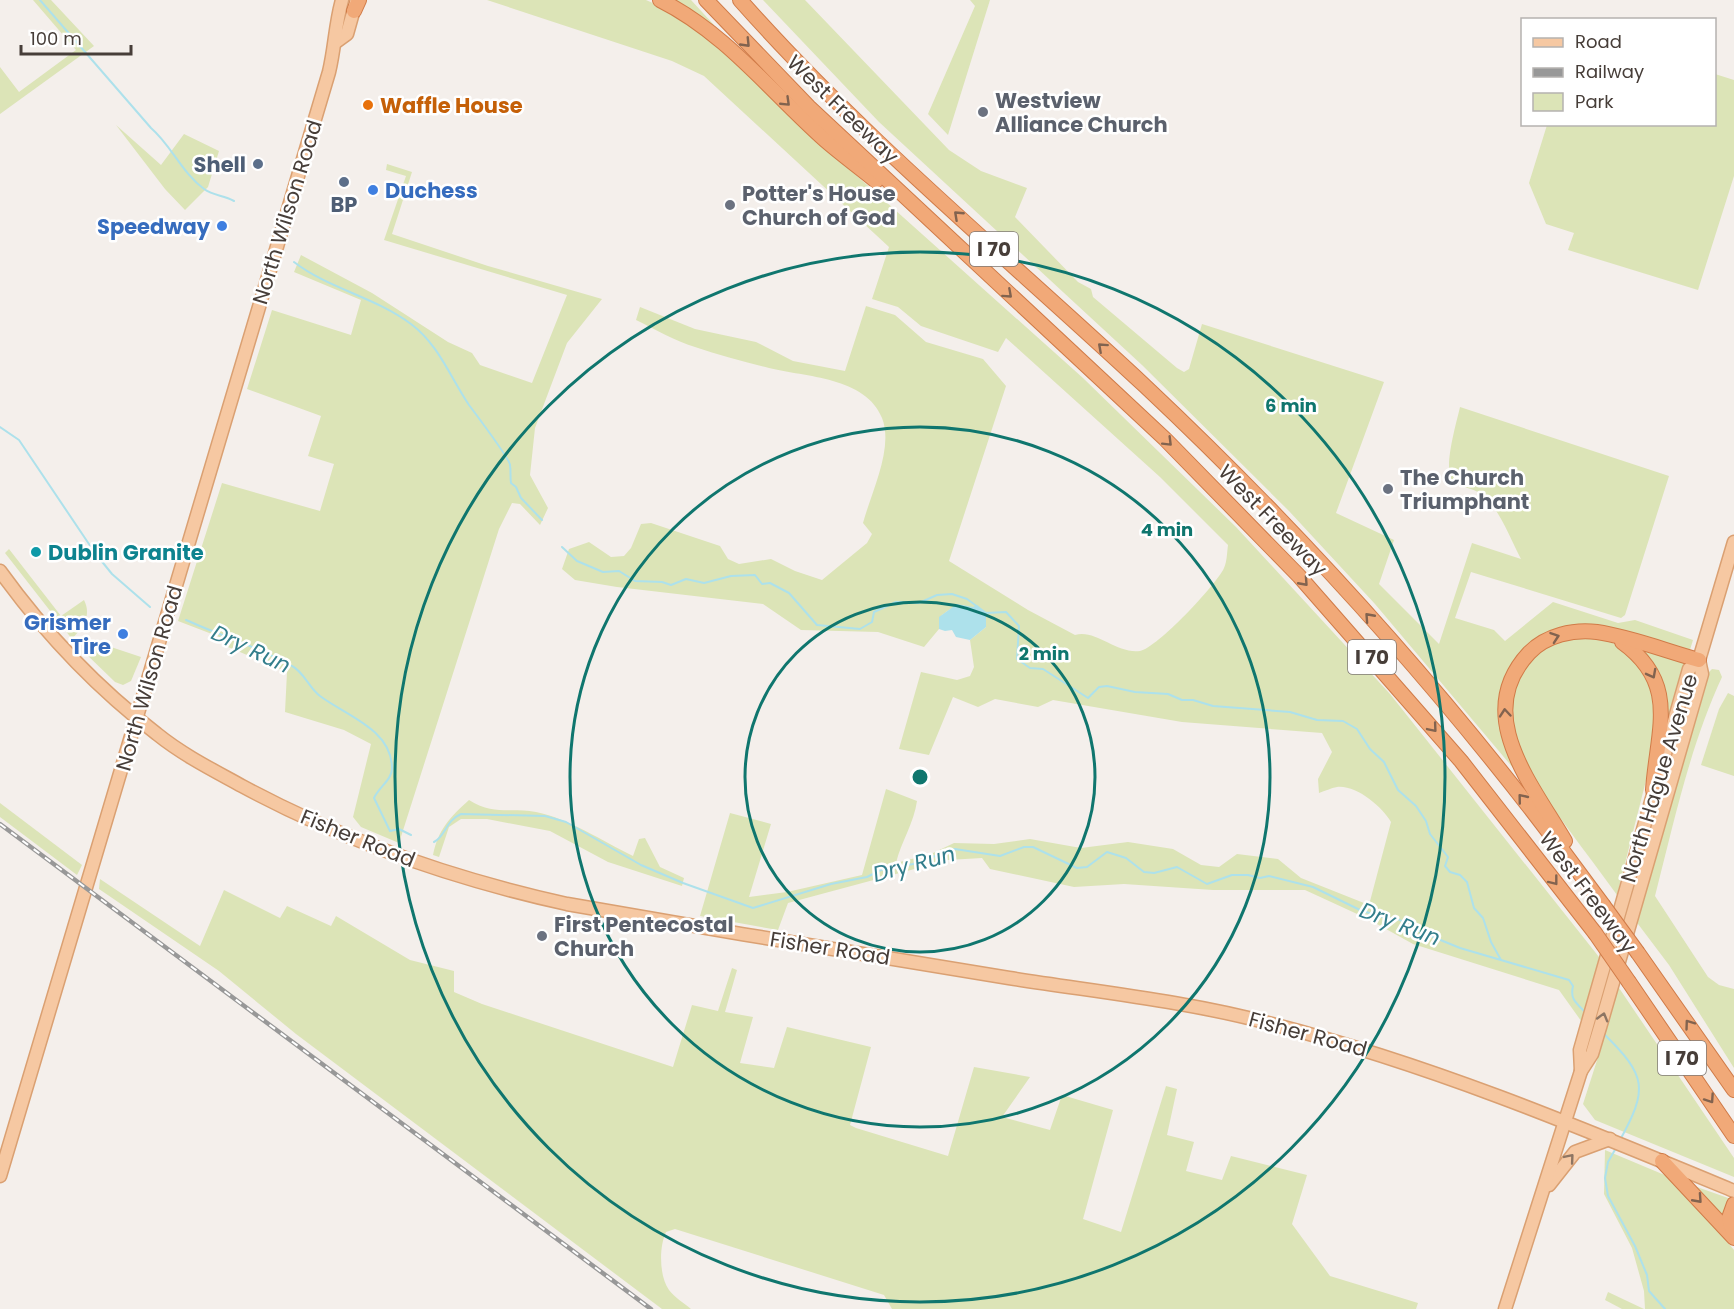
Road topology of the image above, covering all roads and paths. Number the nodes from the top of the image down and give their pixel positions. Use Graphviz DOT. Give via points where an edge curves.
graph roads {
  1 [pos="342,0"];
  2 [pos="660,0"];
  3 [pos="706,0"];
  4 [pos="740,0"];
  5 [pos="745,0"];
  6 [pos="356,4"];
  7 [pos="759,21"];
  8 [pos="336,42"];
  9 [pos="950,241"];
  10 [pos="1734,542"];
  11 [pos="0,571"];
  12 [pos="1610,635"];
  13 [pos="1699,660"];
  14 [pos="138,719"];
  15 [pos="1653,790"];
  16 [pos="1583,878"];
  17 [pos="1581,1071"];
  18 [pos="1734,1090"];
  19 [pos="1566,1122"];
  20 [pos="1734,1136"];
  21 [pos="1610,1138"];
  22 [pos="1662,1161"];
  23 [pos="0,1176"];
  24 [pos="1734,1191"];
  25 [pos="1542,1194"];
  26 [pos="1734,1204"];
  27 [pos="1734,1237"];
  28 [pos="1505,1309"];
  1 -- 8 [label="main road, North Wilson Road" via="334,30"];
  2 -- 9 [label="highway, one-way" via="719,38 825,140"];
  3 -- 9 [label="highway, West Freeway / I 70, one-way" via="809,106"];
  4 -- 7 [label="highway, West Freeway / I 70"];
  5 -- 7 [label="highway"];
  6 -- 8 [label="main road, North Wilson Road" via="347,34"];
  16 -- 7 [label="highway, West Freeway / I 70, one-way" via="1420,675 1269,510 1145,386 868,131"];
  8 -- 14 [label="main road, North Wilson Road"];
  9 -- 20 [label="highway, West Freeway / I 70, one-way, bridge" via="1126,401 1299,576 1461,761 1595,933"];
  10 -- 13 [label="main road, North Hague Avenue"];
  11 -- 14 [label="main road, Fisher Road" via="69,655"];
  12 -- 13 [label="highway"];
  12 -- 15 [label="highway, one-way" via="1646,663 1659,689 1662,730"];
  16 -- 12 [label="highway, one-way" via="1517,759 1509,739 1504,705 1513,673 1532,649 1544,641 1572,632"];
  13 -- 15 [label="main road, North Hague Avenue" via="1689,669"];
  17 -- 13 [label="main road, North Hague Avenue, one-way" via="1592,1054 1702,674"];
  14 -- 19 [label="main road, Fisher Road" via="180,751 273,802 388,853 500,888 588,908 1238,1016 1359,1047"];
  14 -- 23 [label="main road, North Wilson Road"];
  15 -- 17 [label="main road, North Hague Avenue" via="1580,1050"];
  18 -- 16 [label="highway, West Freeway / I 70, one-way, bridge"];
  17 -- 19 [label="main road, North Hague Avenue"];
  19 -- 21 [label="main road, Fisher Road"];
  19 -- 25 [label="main road, North Hague Avenue"];
  21 -- 22 [label="main road, Fisher Road"];
  25 -- 21 [label="main road, one-way" via="1575,1152"];
  22 -- 24 [label="main road, Fisher Road"];
  22 -- 27 [label="highway, one-way"];
  25 -- 28 [label="main road, North Hague Avenue"];
  26 -- 27 [label="highway" via="1729,1218"];
}
